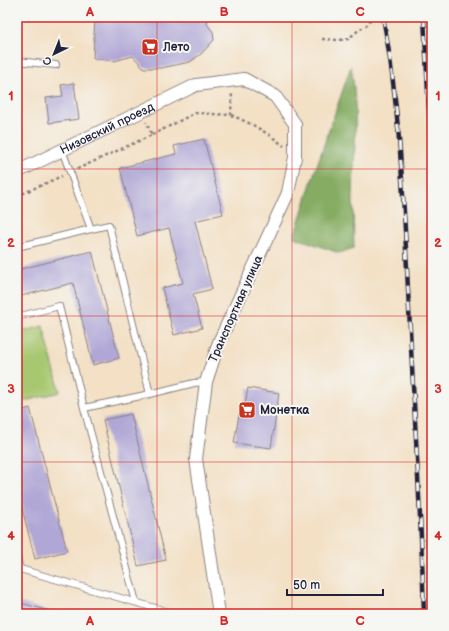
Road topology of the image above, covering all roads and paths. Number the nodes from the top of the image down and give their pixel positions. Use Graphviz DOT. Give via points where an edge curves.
graph roads {
  1 [pos="372,17"];
  2 [pos="322,40"];
  3 [pos="17,61"];
  4 [pos="56,64"];
  5 [pos="232,80"];
  6 [pos="196,84"];
  7 [pos="141,112"];
  8 [pos="231,115"];
  9 [pos="152,135"];
  10 [pos="284,146"];
  11 [pos="62,150"];
  12 [pos="17,172"];
  13 [pos="70,172"];
  14 [pos="17,196"];
  15 [pos="91,229"];
  16 [pos="17,247"];
  17 [pos="17,317"];
  18 [pos="206,382"];
  19 [pos="150,394"];
  20 [pos="84,408"];
  21 [pos="17,557"];
  22 [pos="19,571"];
  23 [pos="136,602"];
  24 [pos="176,614"];
  25 [pos="219,614"];
  1 -- 2 [label="path" via="366,26 348,39"];
  3 -- 4 [label="lane"];
  5 -- 6 [label="street, Транспортная улица"];
  5 -- 8 [label="path"];
  5 -- 18 [label="street, Транспортная улица" via="244,79 275,96 295,124 295,157 288,194 219,342"];
  6 -- 7 [label="street, Низовский проезд"];
  7 -- 9 [label="path"];
  7 -- 11 [label="street, Низовский проезд"];
  8 -- 9 [label="path" via="195,113"];
  8 -- 10 [label="path" via="253,125"];
  9 -- 13 [label="path"];
  11 -- 12 [label="street, Низовский проезд"];
  11 -- 13 [label="lane"];
  13 -- 14 [label="path"];
  13 -- 15 [label="lane"];
  15 -- 16 [label="lane"];
  15 -- 19 [label="lane" via="109,224"];
  17 -- 20 [label="lane" via="59,306"];
  18 -- 19 [label="lane"];
  18 -- 25 [label="street, Транспортная улица" via="196,459"];
  19 -- 20 [label="lane"];
  20 -- 23 [label="lane"];
  21 -- 22 [label="lane"];
  22 -- 23 [label="lane"];
  23 -- 24 [label="lane"];
}
